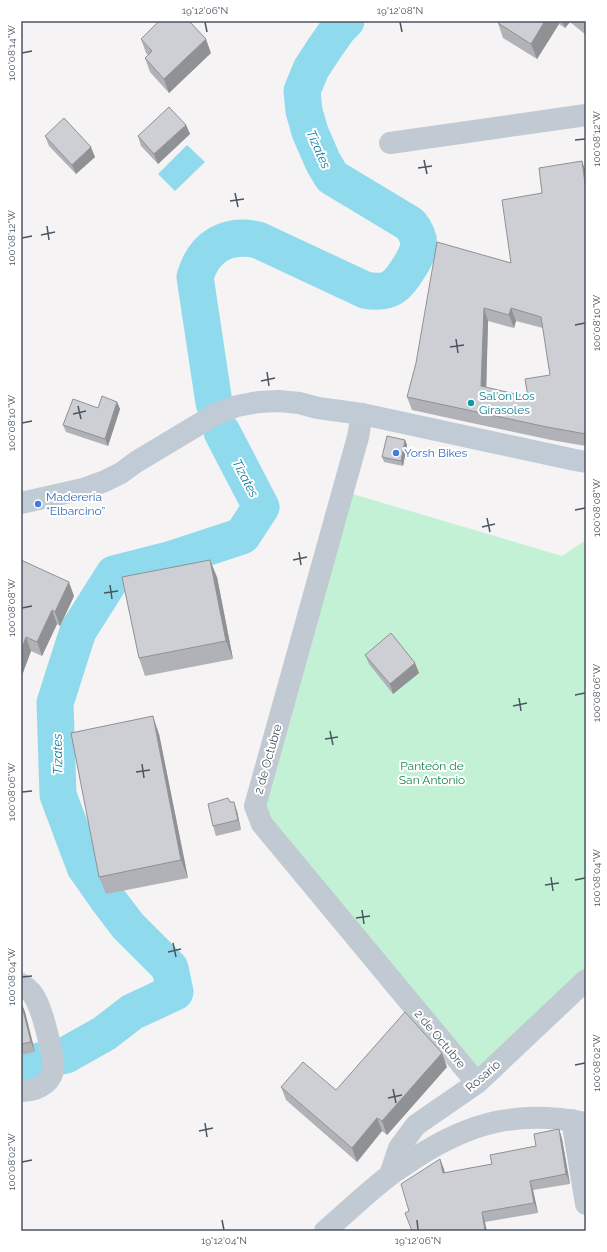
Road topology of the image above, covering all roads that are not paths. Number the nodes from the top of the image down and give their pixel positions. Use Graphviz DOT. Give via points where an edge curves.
graph roads {
  1 [pos="586,115"];
  2 [pos="390,143"];
  3 [pos="362,414"];
  4 [pos="586,462"];
  5 [pos="21,503"];
  6 [pos="586,980"];
  7 [pos="21,984"];
  8 [pos="477,1084"];
  9 [pos="21,1091"];
  10 [pos="579,1121"];
  11 [pos="390,1175"];
  12 [pos="586,1204"];
  13 [pos="325,1231"];
  1 -- 2 [label="street"];
  3 -- 4 [label="main road"];
  3 -- 5 [label="main road" via="279,401 237,406 216,414 104,481 83,489"];
  3 -- 8 [label="street, 2 de Octubre" via="255,806 262,824"];
  6 -- 8 [label="street, Rosario"];
  7 -- 9 [label="street" via="37,1001 46,1026 53,1065 46,1083 35,1090"];
  8 -- 11 [label="street, Rosario" via="416,1125 399,1148"];
  10 -- 11 [label="street" via="530,1117 469,1129 431,1148"];
  10 -- 12 [label="street"];
  11 -- 13 [label="street"];
}
